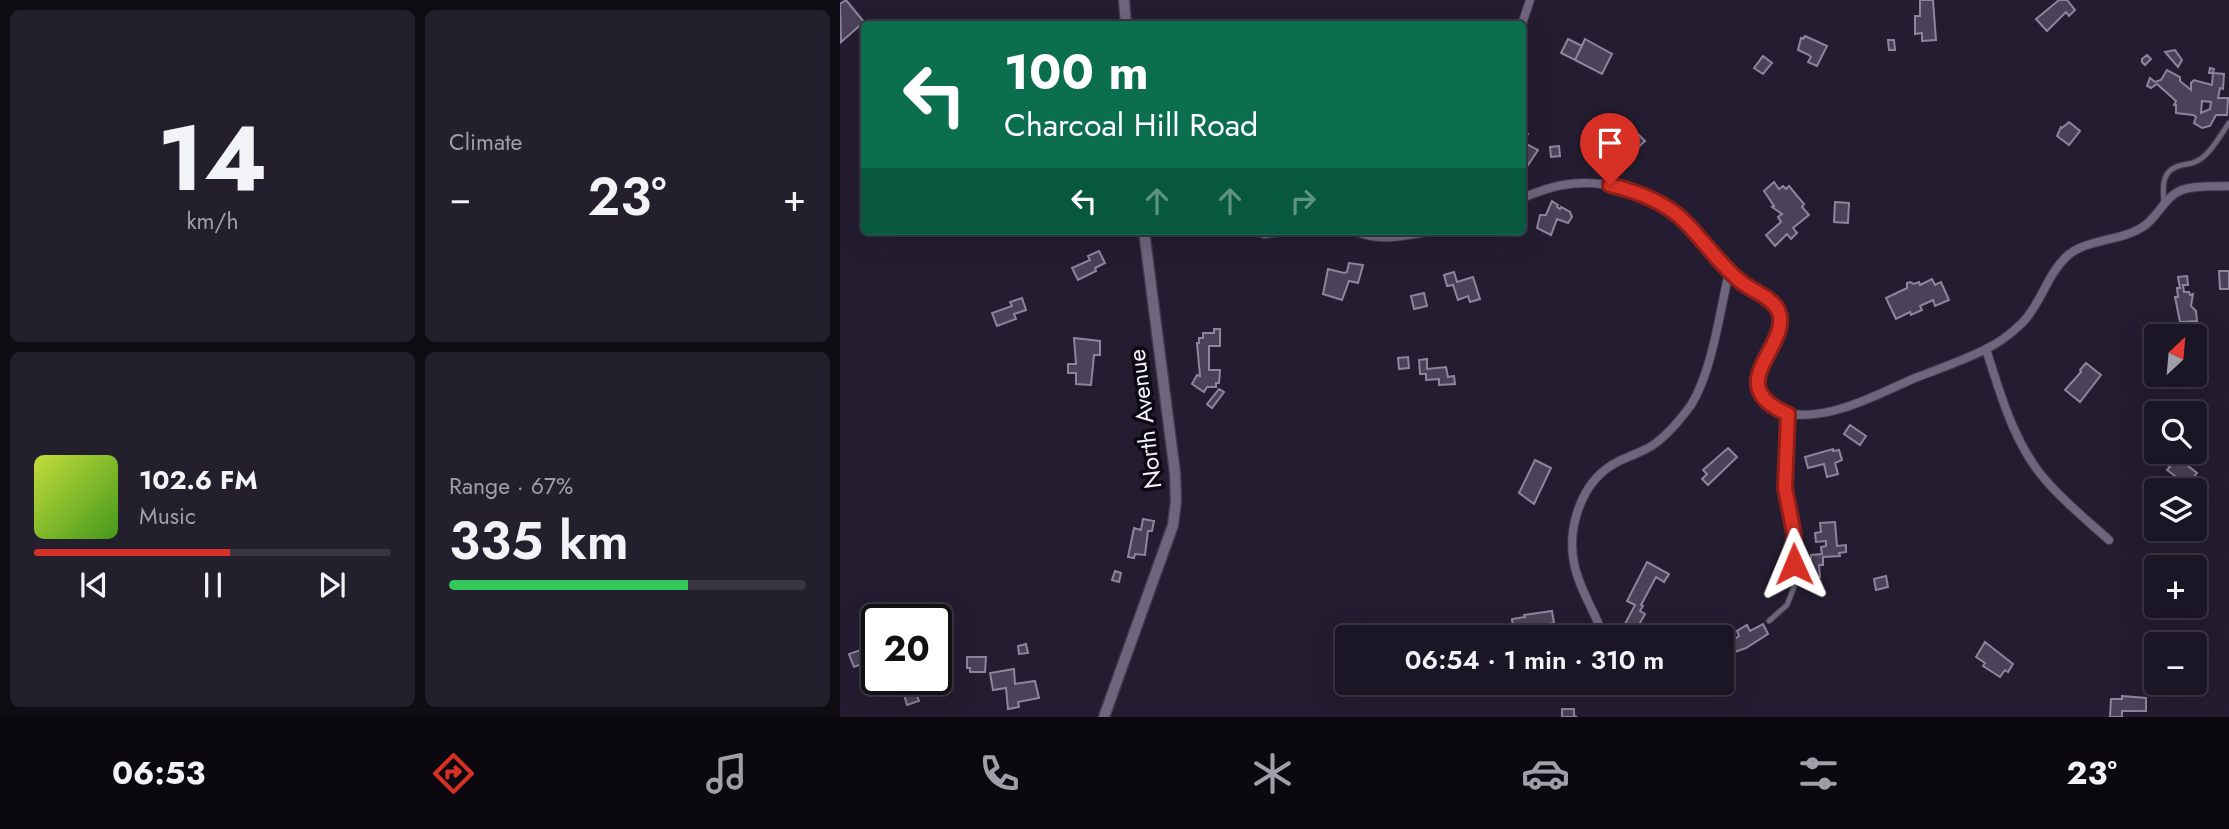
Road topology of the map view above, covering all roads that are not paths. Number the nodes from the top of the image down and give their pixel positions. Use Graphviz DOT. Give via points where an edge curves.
graph roads {
  1 [pos="1124,0"];
  2 [pos="1530,0"];
  3 [pos="1126,21"];
  4 [pos="1523,21"];
  5 [pos="2229,123"];
  6 [pos="2229,186"];
  7 [pos="1526,197"];
  8 [pos="2164,205"];
  9 [pos="1145,235"];
  10 [pos="1363,235"];
  11 [pos="1402,235"];
  12 [pos="1729,272"];
  13 [pos="1986,349"];
  14 [pos="1788,414"];
  15 [pos="2109,540"];
  16 [pos="1769,621"];
  17 [pos="1599,625"];
  18 [pos="1104,717"];
  1 -- 3 [label="street"];
  2 -- 4 [label="street"];
  5 -- 8 [label="lane" via="2204,157 2168,172 2163,179"];
  6 -- 8 [label="street" via="2181,190"];
  7 -- 12 [label="street" via="1564,184 1624,188 1680,217"];
  8 -- 13 [label="street" via="2147,225 2065,258 2031,314"];
  9 -- 18 [label="street, North Avenue" via="1175,472 1175,509"];
  10 -- 11 [label="street"];
  12 -- 14 [label="street" via="1778,310 1780,329 1758,383 1765,399"];
  12 -- 17 [label="street" via="1703,379 1691,404 1649,448 1609,466 1580,505 1572,545 1574,564"];
  13 -- 14 [label="street" via="1833,410"];
  13 -- 15 [label="street" via="2028,457 2048,484"];
  14 -- 16 [label="lane" via="1785,488 1794,534 1794,587 1787,605"];
}
